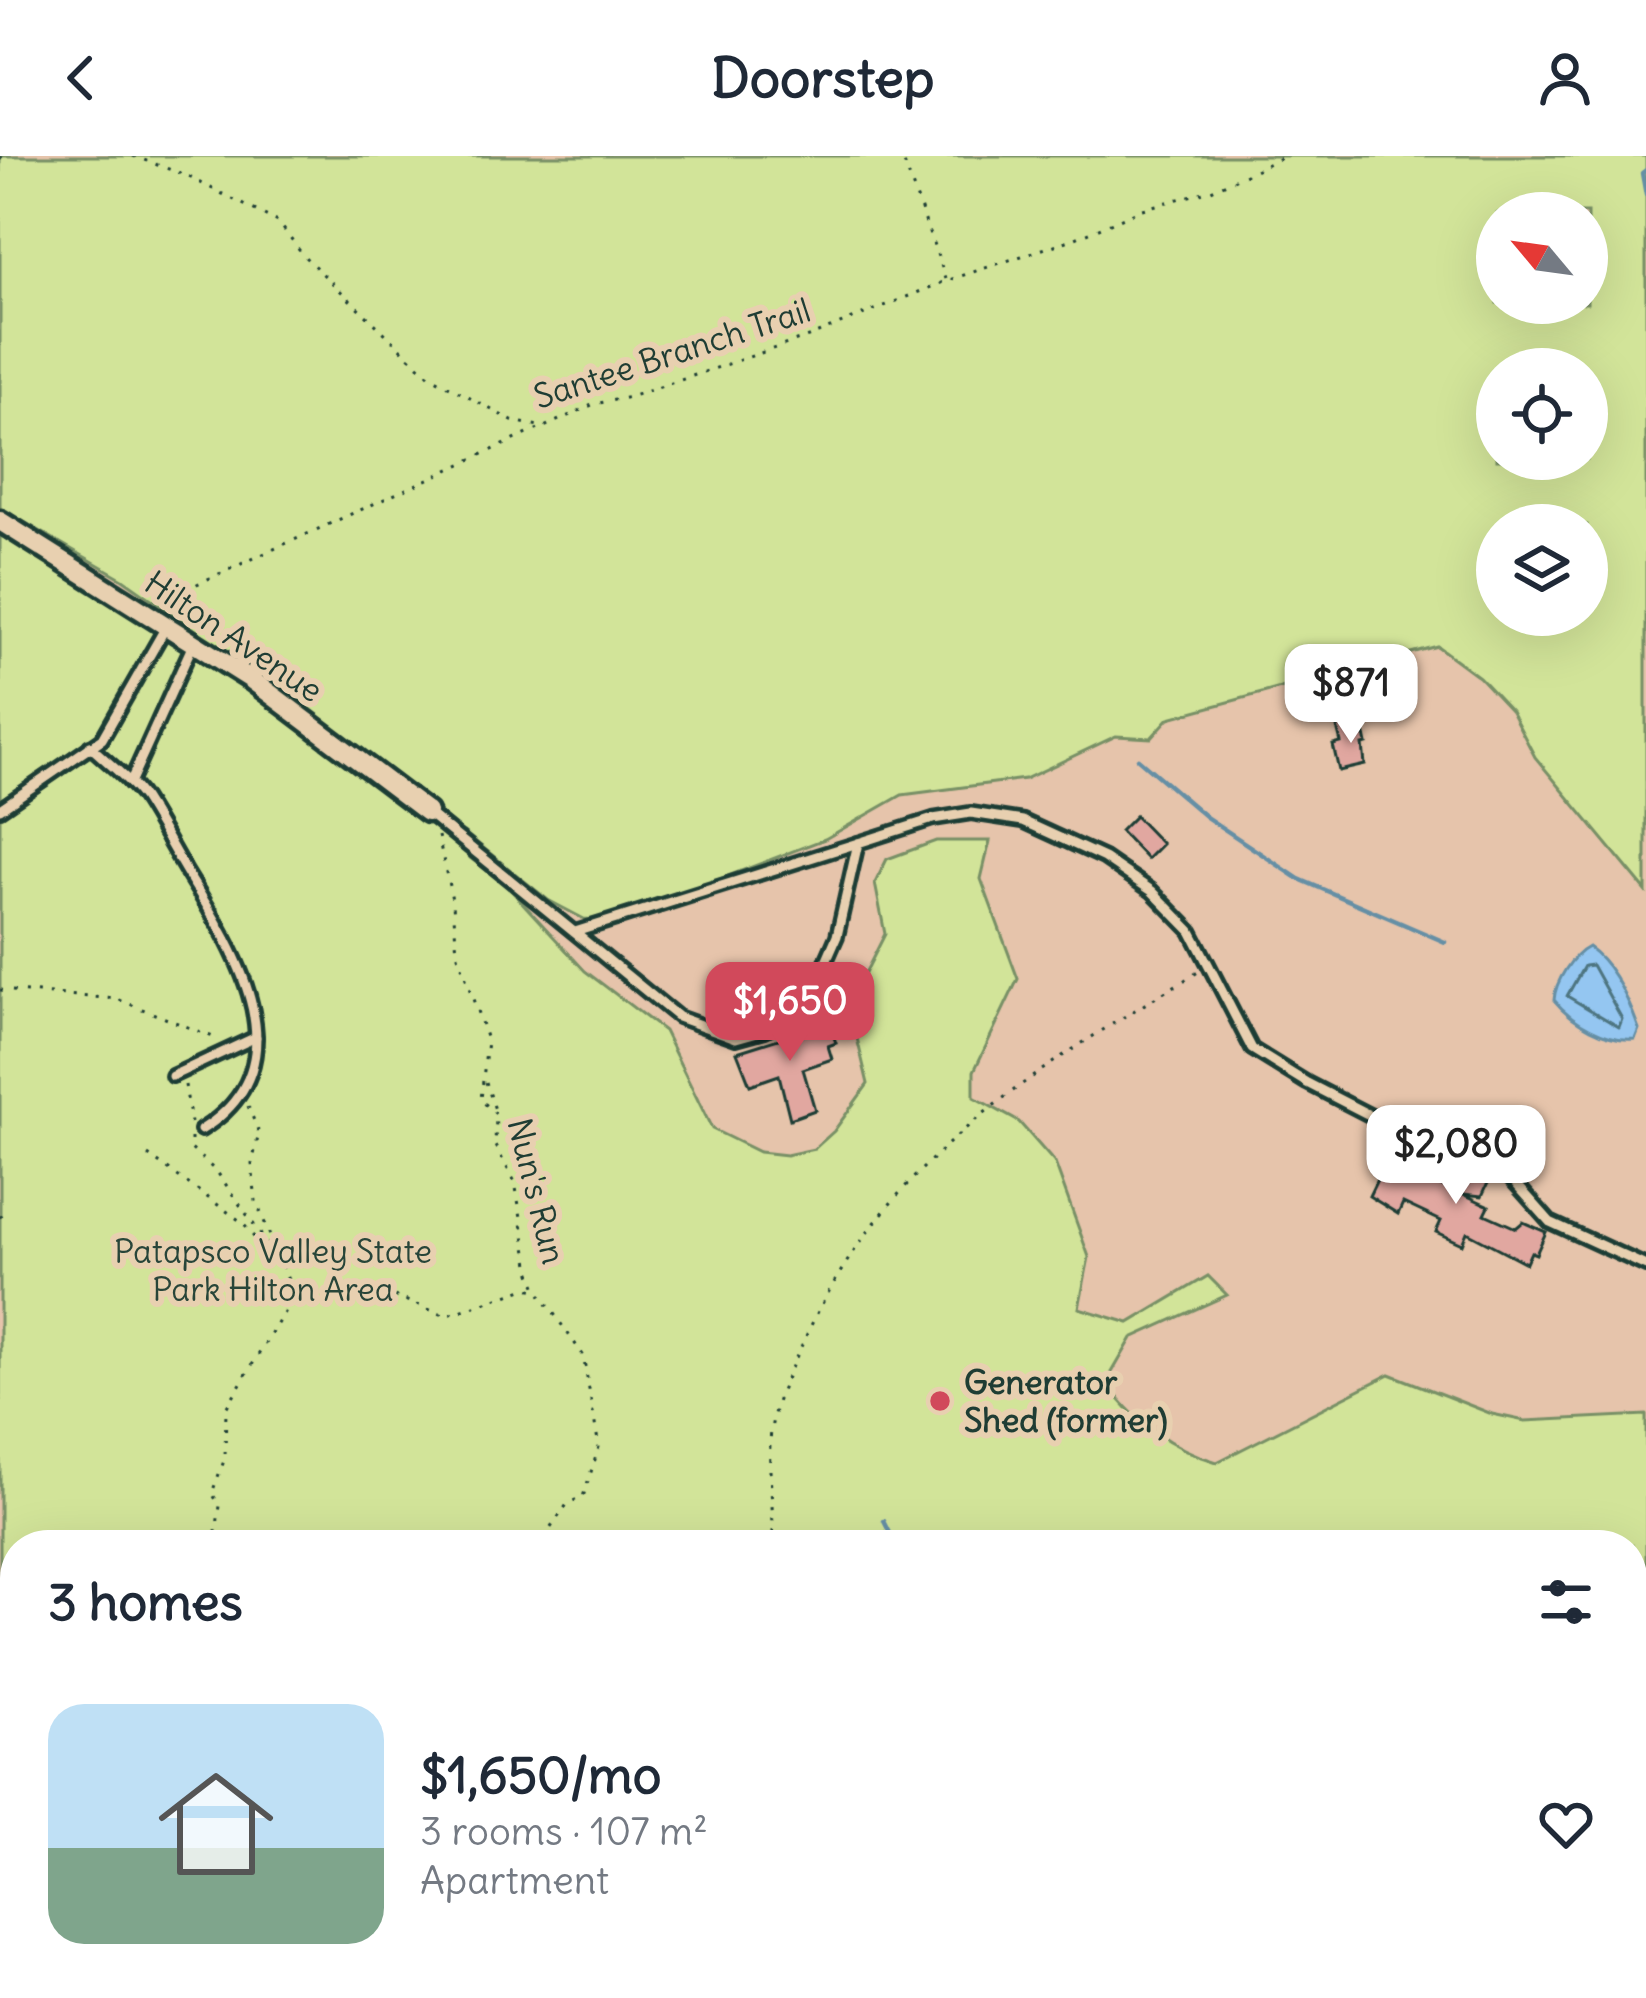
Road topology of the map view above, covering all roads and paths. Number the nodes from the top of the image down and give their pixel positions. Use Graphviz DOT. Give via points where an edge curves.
graph roads {
  1 [pos="134,156"];
  2 [pos="896,156"];
  3 [pos="1285,156"];
  4 [pos="946,280"];
  5 [pos="544,427"];
  6 [pos="0,520"];
  7 [pos="158,619"];
  8 [pos="194,642"];
  9 [pos="90,746"];
  10 [pos="130,783"];
  11 [pos="0,809"];
  12 [pos="427,812"];
  13 [pos="446,826"];
  14 [pos="858,843"];
  15 [pos="575,932"];
  16 [pos="1210,965"];
  17 [pos="0,990"];
  18 [pos="256,1036"];
  19 [pos="177,1077"];
  20 [pos="485,1080"];
  21 [pos="237,1098"];
  22 [pos="191,1113"];
  23 [pos="496,1114"];
  24 [pos="200,1130"];
  25 [pos="191,1149"];
  26 [pos="148,1155"];
  27 [pos="0,1215"];
  28 [pos="4,1223"];
  29 [pos="276,1257"];
  30 [pos="1646,1266"];
  31 [pos="538,1291"];
  32 [pos="294,1295"];
  33 [pos="216,1530"];
  34 [pos="549,1530"];
  35 [pos="773,1530"];
  1 -- 5 [label="path, Santee Branch Trail" via="278,222 430,376 512,421"];
  2 -- 4 [label="path" via="918,190"];
  3 -- 4 [label="path, Santee Branch Trail" via="1211,190"];
  4 -- 5 [label="path, Santee Branch Trail" via="808,337"];
  5 -- 7 [label="path" via="197,584"];
  6 -- 7 [label="street, Hilton Avenue"];
  7 -- 8 [label="street, Hilton Avenue"];
  7 -- 9 [label="lane" via="113,723"];
  8 -- 10 [label="lane"];
  8 -- 12 [label="street, Hilton Avenue"];
  9 -- 10 [label="lane"];
  9 -- 11 [label="lane"];
  10 -- 18 [label="lane" via="238,962"];
  12 -- 13 [label="lane"];
  13 -- 15 [label="lane"];
  13 -- 20 [label="path, Nun's Run" via="437,838 457,952 488,1040"];
  14 -- 15 [label="lane"];
  14 -- 15 [label="lane" via="825,967 799,1010 765,1030 736,1038 678,1017"];
  14 -- 16 [label="lane" via="971,813 1023,821 1104,858 1152,891 1191,931"];
  16 -- 30 [label="lane" via="1252,1049 1416,1139 1458,1135 1486,1150 1550,1222"];
  16 -- 35 [label="path" via="994,1101 856,1246 773,1418"];
  17 -- 18 [label="path" via="103,996 211,1039"];
  18 -- 19 [label="lane"];
  18 -- 21 [label="lane"];
  19 -- 22 [label="path"];
  20 -- 23 [label="path"];
  20 -- 23 [label="path, Nun's Run" via="481,1100"];
  21 -- 24 [label="lane"];
  21 -- 29 [label="path" via="260,1133 252,1164 256,1201"];
  23 -- 31 [label="path, Nun's Run" via="495,1146 515,1182"];
  25 -- 29 [label="path" via="217,1172"];
  26 -- 29 [label="path" via="231,1213"];
  27 -- 28 [label="path"];
  29 -- 32 [label="path"];
  31 -- 32 [label="path" via="526,1288 446,1316 394,1296"];
  31 -- 34 [label="path, Nun's Run" via="583,1355 599,1447 583,1497 568,1503"];
  32 -- 33 [label="path" via="226,1408 225,1458 212,1493 220,1506"];
}
